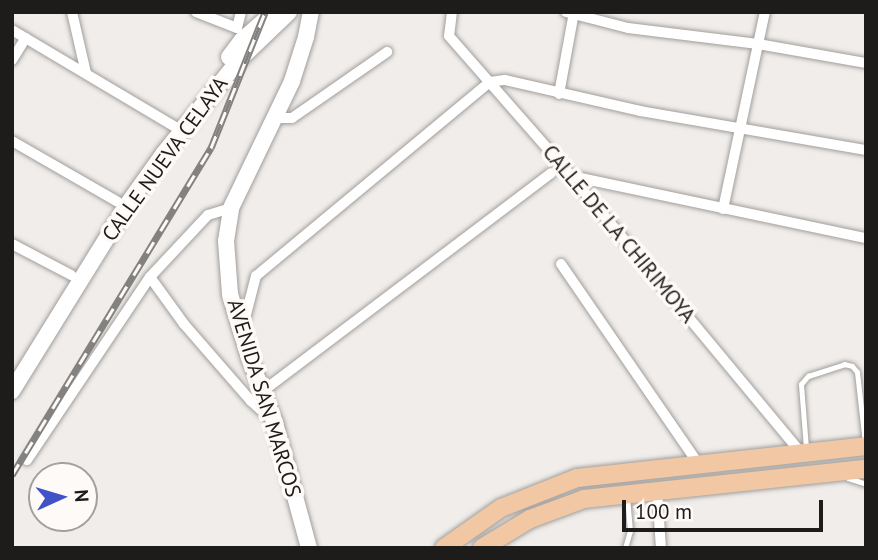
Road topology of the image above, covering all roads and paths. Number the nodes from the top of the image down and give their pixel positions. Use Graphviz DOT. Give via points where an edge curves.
graph roads {
  1 [pos="72,12"];
  2 [pos="196,12"];
  3 [pos="241,12"];
  4 [pos="274,12"];
  5 [pos="289,12"];
  6 [pos="311,12"];
  7 [pos="452,12"];
  8 [pos="765,12"];
  9 [pos="572,13"];
  10 [pos="12,30"];
  11 [pos="26,38"];
  12 [pos="758,44"];
  13 [pos="387,52"];
  14 [pos="12,60"];
  15 [pos="866,63"];
  16 [pos="86,73"];
  17 [pos="491,82"];
  18 [pos="559,94"];
  19 [pos="275,118"];
  20 [pos="740,126"];
  21 [pos="179,129"];
  22 [pos="12,141"];
  23 [pos="866,150"];
  24 [pos="551,173"];
  25 [pos="571,176"];
  26 [pos="118,202"];
  27 [pos="231,208"];
  28 [pos="723,209"];
  29 [pos="866,238"];
  30 [pos="12,244"];
  31 [pos="561,264"];
  32 [pos="71,275"];
  33 [pos="150,277"];
  34 [pos="241,333"];
  35 [pos="12,372"];
  36 [pos="12,391"];
  37 [pos="263,391"];
  38 [pos="275,423"];
  39 [pos="866,446"];
  40 [pos="804,453"];
  41 [pos="26,460"];
  42 [pos="698,464"];
  43 [pos="866,469"];
  44 [pos="831,472"];
  45 [pos="866,484"];
  46 [pos="657,490"];
  47 [pos="627,492"];
  48 [pos="489,546"];
  49 [pos="309,548"];
  50 [pos="444,548"];
  51 [pos="625,548"];
  52 [pos="661,548"];
  1 -- 16 [label="street"];
  2 -- 3 [label="street" via="237,28"];
  4 -- 21 [label="main road, CALLE NUEVA CELAYA" via="242,40"];
  5 -- 21 [label="main road, CALLE NUEVA CELAYA" via="239,60"];
  6 -- 19 [label="main road, AVENIDA SAN MARCOS" via="299,61"];
  7 -- 17 [label="street, CALLE DE LA CHIRIMOYA" via="449,36"];
  8 -- 12 [label="street"];
  9 -- 12 [label="street" via="628,28"];
  9 -- 18 [label="street"];
  10 -- 11 [label="street"];
  11 -- 14 [label="street"];
  11 -- 16 [label="street"];
  12 -- 15 [label="street"];
  12 -- 20 [label="street"];
  13 -- 19 [label="street" via="292,118"];
  16 -- 21 [label="street"];
  17 -- 18 [label="street" via="505,80"];
  17 -- 25 [label="street, CALLE DE LA CHIRIMOYA"];
  17 -- 34 [label="street" via="256,276"];
  18 -- 20 [label="street"];
  19 -- 27 [label="main road, AVENIDA SAN MARCOS"];
  20 -- 23 [label="street"];
  20 -- 28 [label="street"];
  21 -- 26 [label="main road, CALLE NUEVA CELAYA"];
  21 -- 36 [label="main road, CALLE NUEVA CELAYA"];
  22 -- 26 [label="street"];
  24 -- 37 [label="street"];
  25 -- 28 [label="street"];
  25 -- 40 [label="street, CALLE DE LA CHIRIMOYA"];
  26 -- 32 [label="main road, CALLE NUEVA CELAYA"];
  27 -- 33 [label="street" via="208,215"];
  27 -- 34 [label="main road, AVENIDA SAN MARCOS" via="226,241"];
  28 -- 29 [label="street"];
  30 -- 32 [label="street"];
  31 -- 42 [label="street"];
  32 -- 35 [label="main road, CALLE NUEVA CELAYA"];
  33 -- 38 [label="street" via="184,324"];
  33 -- 41 [label="street"];
  34 -- 37 [label="main road, AVENIDA SAN MARCOS"];
  37 -- 38 [label="main road, AVENIDA SAN MARCOS"];
  38 -- 49 [label="main road, AVENIDA SAN MARCOS"];
  39 -- 40 [label="main road"];
  39 -- 40 [label="lane" via="857,372 844,364 808,376 802,384"];
  40 -- 42 [label="main road"];
  42 -- 50 [label="main road" via="602,473 553,485 501,508"];
  43 -- 44 [label="main road"];
  44 -- 45 [label="lane"];
  44 -- 46 [label="main road"];
  46 -- 47 [label="main road"];
  46 -- 52 [label="street"];
  47 -- 48 [label="main road" via="565,504"];
  47 -- 51 [label="lane" via="630,531"];
}
